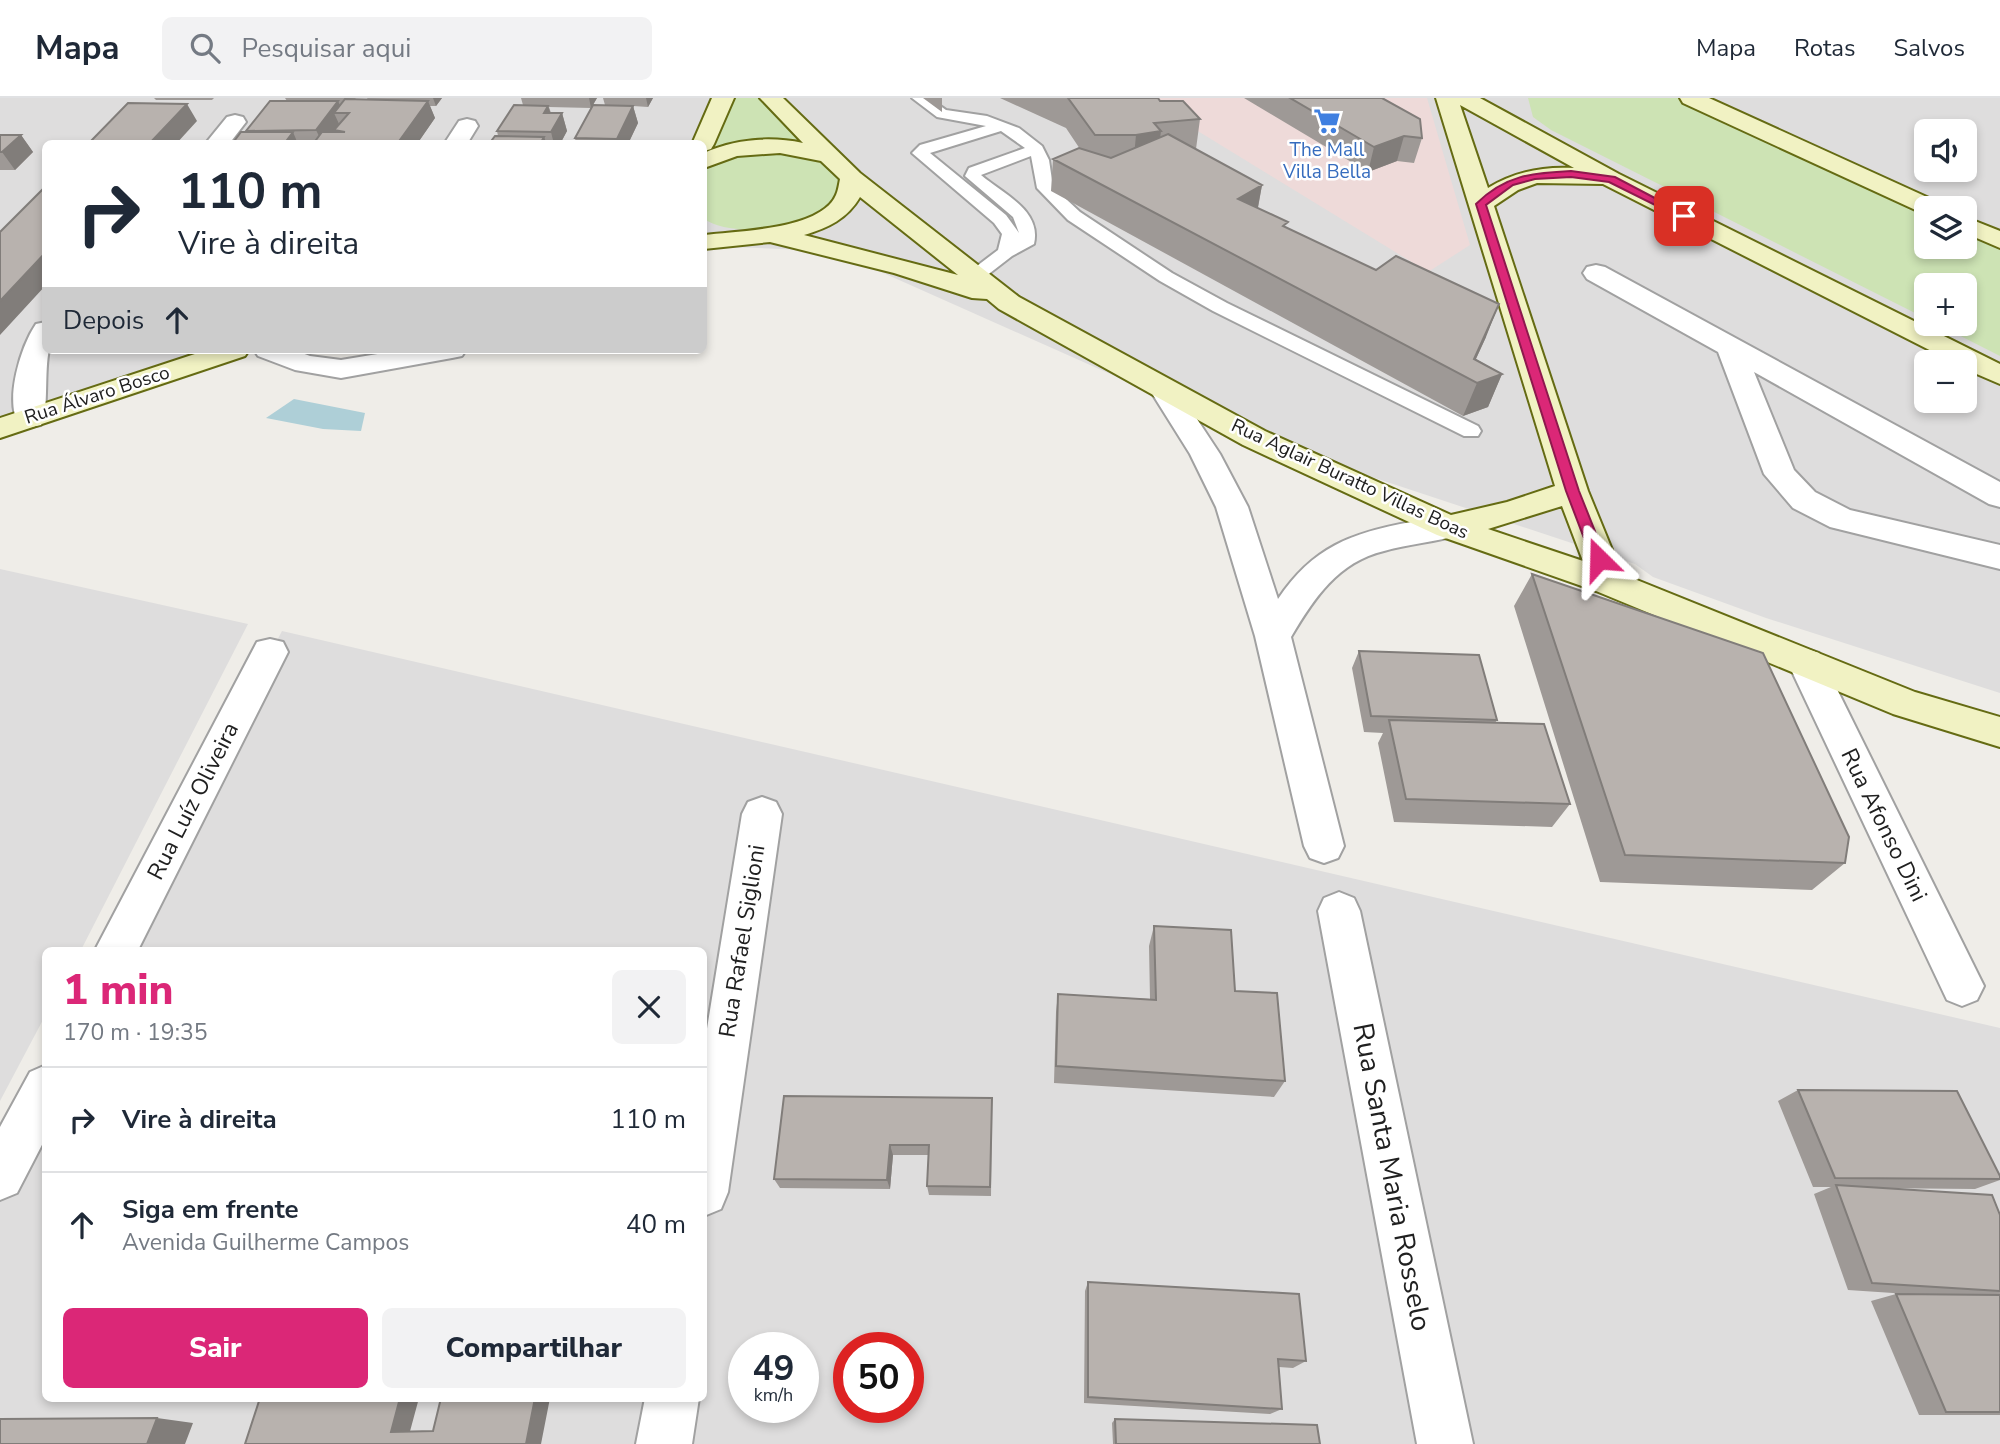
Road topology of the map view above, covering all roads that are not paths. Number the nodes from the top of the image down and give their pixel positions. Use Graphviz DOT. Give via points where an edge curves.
graph roads {
  1 [pos="723,98"];
  2 [pos="771,98"];
  3 [pos="919,98"];
  4 [pos="1506,98"];
  5 [pos="1691,98"];
  6 [pos="1463,102"];
  7 [pos="235,122"];
  8 [pos="1510,123"];
  9 [pos="1003,126"];
  10 [pos="219,140"];
  11 [pos="705,140"];
  12 [pos="1036,149"];
  13 [pos="826,155"];
  14 [pos="707,160"];
  15 [pos="852,178"];
  16 [pos="1611,179"];
  17 [pos="1914,200"];
  18 [pos="1481,204"];
  19 [pos="1018,213"];
  20 [pos="1000,219"];
  21 [pos="707,228"];
  22 [pos="1977,229"];
  23 [pos="759,236"];
  24 [pos="1998,238"];
  25 [pos="707,242"];
  26 [pos="1006,252"];
  27 [pos="1595,273"];
  28 [pos="975,276"];
  29 [pos="1009,303"];
  30 [pos="42,334"];
  31 [pos="1730,347"];
  32 [pos="222,354"];
  33 [pos="279,354"];
  34 [pos="429,354"];
  35 [pos="2000,375"];
  36 [pos="1162,387"];
  37 [pos="30,418"];
  38 [pos="0,428"];
  39 [pos="1471,431"];
  40 [pos="1572,491"];
  41 [pos="2000,496"];
  42 [pos="1448,527"];
  43 [pos="2000,557"];
  44 [pos="1608,582"];
  45 [pos="1273,636"];
  46 [pos="270,652"];
  47 [pos="1806,663"];
  48 [pos="2000,732"];
  49 [pos="762,814"];
  50 [pos="1324,846"];
  51 [pos="1339,911"];
  52 [pos="118,947"];
  53 [pos="1962,986"];
  54 [pos="42,1096"];
  55 [pos="707,1172"];
  56 [pos="0,1176"];
  57 [pos="671,1402"];
  58 [pos="664,1444"];
  59 [pos="1445,1444"];
  1 -- 11 [label="main road"];
  2 -- 13 [label="main road, Rua Aglair Buratto Villas Boas"];
  3 -- 9 [label="lane" via="942,114"];
  4 -- 8 [label="main road" via="1503,106"];
  5 -- 17 [label="main road"];
  6 -- 8 [label="main road"];
  6 -- 18 [label="main road"];
  7 -- 10 [label="street"];
  8 -- 16 [label="main road"];
  9 -- 12 [label="lane"];
  9 -- 20 [label="lane" via="920,153"];
  12 -- 19 [label="lane" via="983,166 973,176"];
  12 -- 39 [label="lane" via="1045,188 1074,216 1123,250 1220,307"];
  13 -- 14 [label="main road" via="757,146"];
  13 -- 15 [label="main road, Rua Aglair Buratto Villas Boas"];
  15 -- 23 [label="main road" via="846,202 834,214 794,231"];
  15 -- 28 [label="main road, Rua Aglair Buratto Villas Boas"];
  16 -- 18 [label="main road" via="1535,176 1510,183"];
  16 -- 35 [label="main road"];
  18 -- 40 [label="main road"];
  19 -- 20 [label="lane"];
  19 -- 26 [label="lane" via="1026,221 1027,239"];
  20 -- 26 [label="lane" via="1011,234"];
  21 -- 23 [label="main road"];
  22 -- 24 [label="main road"];
  23 -- 25 [label="main road"];
  23 -- 29 [label="main road" via="942,278"];
  26 -- 28 [label="lane"];
  27 -- 31 [label="street"];
  28 -- 29 [label="main road, Rua Aglair Buratto Villas Boas"];
  29 -- 36 [label="main road, Rua Aglair Buratto Villas Boas"];
  30 -- 37 [label="street" via="30,368"];
  31 -- 41 [label="street"];
  31 -- 43 [label="street" via="1780,474 1804,500 1841,519"];
  32 -- 37 [label="main road, Rua Álvaro Bosco"];
  33 -- 34 [label="street" via="305,364 341,369"];
  36 -- 42 [label="main road, Rua Aglair Buratto Villas Boas" via="1254,438"];
  36 -- 45 [label="street" via="1205,454 1231,507"];
  37 -- 38 [label="main road, Rua Álvaro Bosco"];
  40 -- 42 [label="main road" via="1513,512"];
  40 -- 44 [label="main road"];
  42 -- 44 [label="main road, Rua Aglair Buratto Villas Boas"];
  42 -- 45 [label="street" via="1367,544 1329,562 1303,589"];
  44 -- 47 [label="main road, Rua Aglair Buratto Villas Boas"];
  45 -- 50 [label="street"];
  46 -- 52 [label="street, Rua Luíz Oliveira"];
  47 -- 48 [label="main road, Rua Aglair Buratto Villas Boas" via="1906,704"];
  47 -- 53 [label="street, Rua Afonso Dini"];
  49 -- 55 [label="street, Rua Rafael Siglioni"];
  51 -- 59 [label="street, Rua Santa Maria Rosselo"];
  54 -- 56 [label="street"];
  57 -- 58 [label="street"];
}
